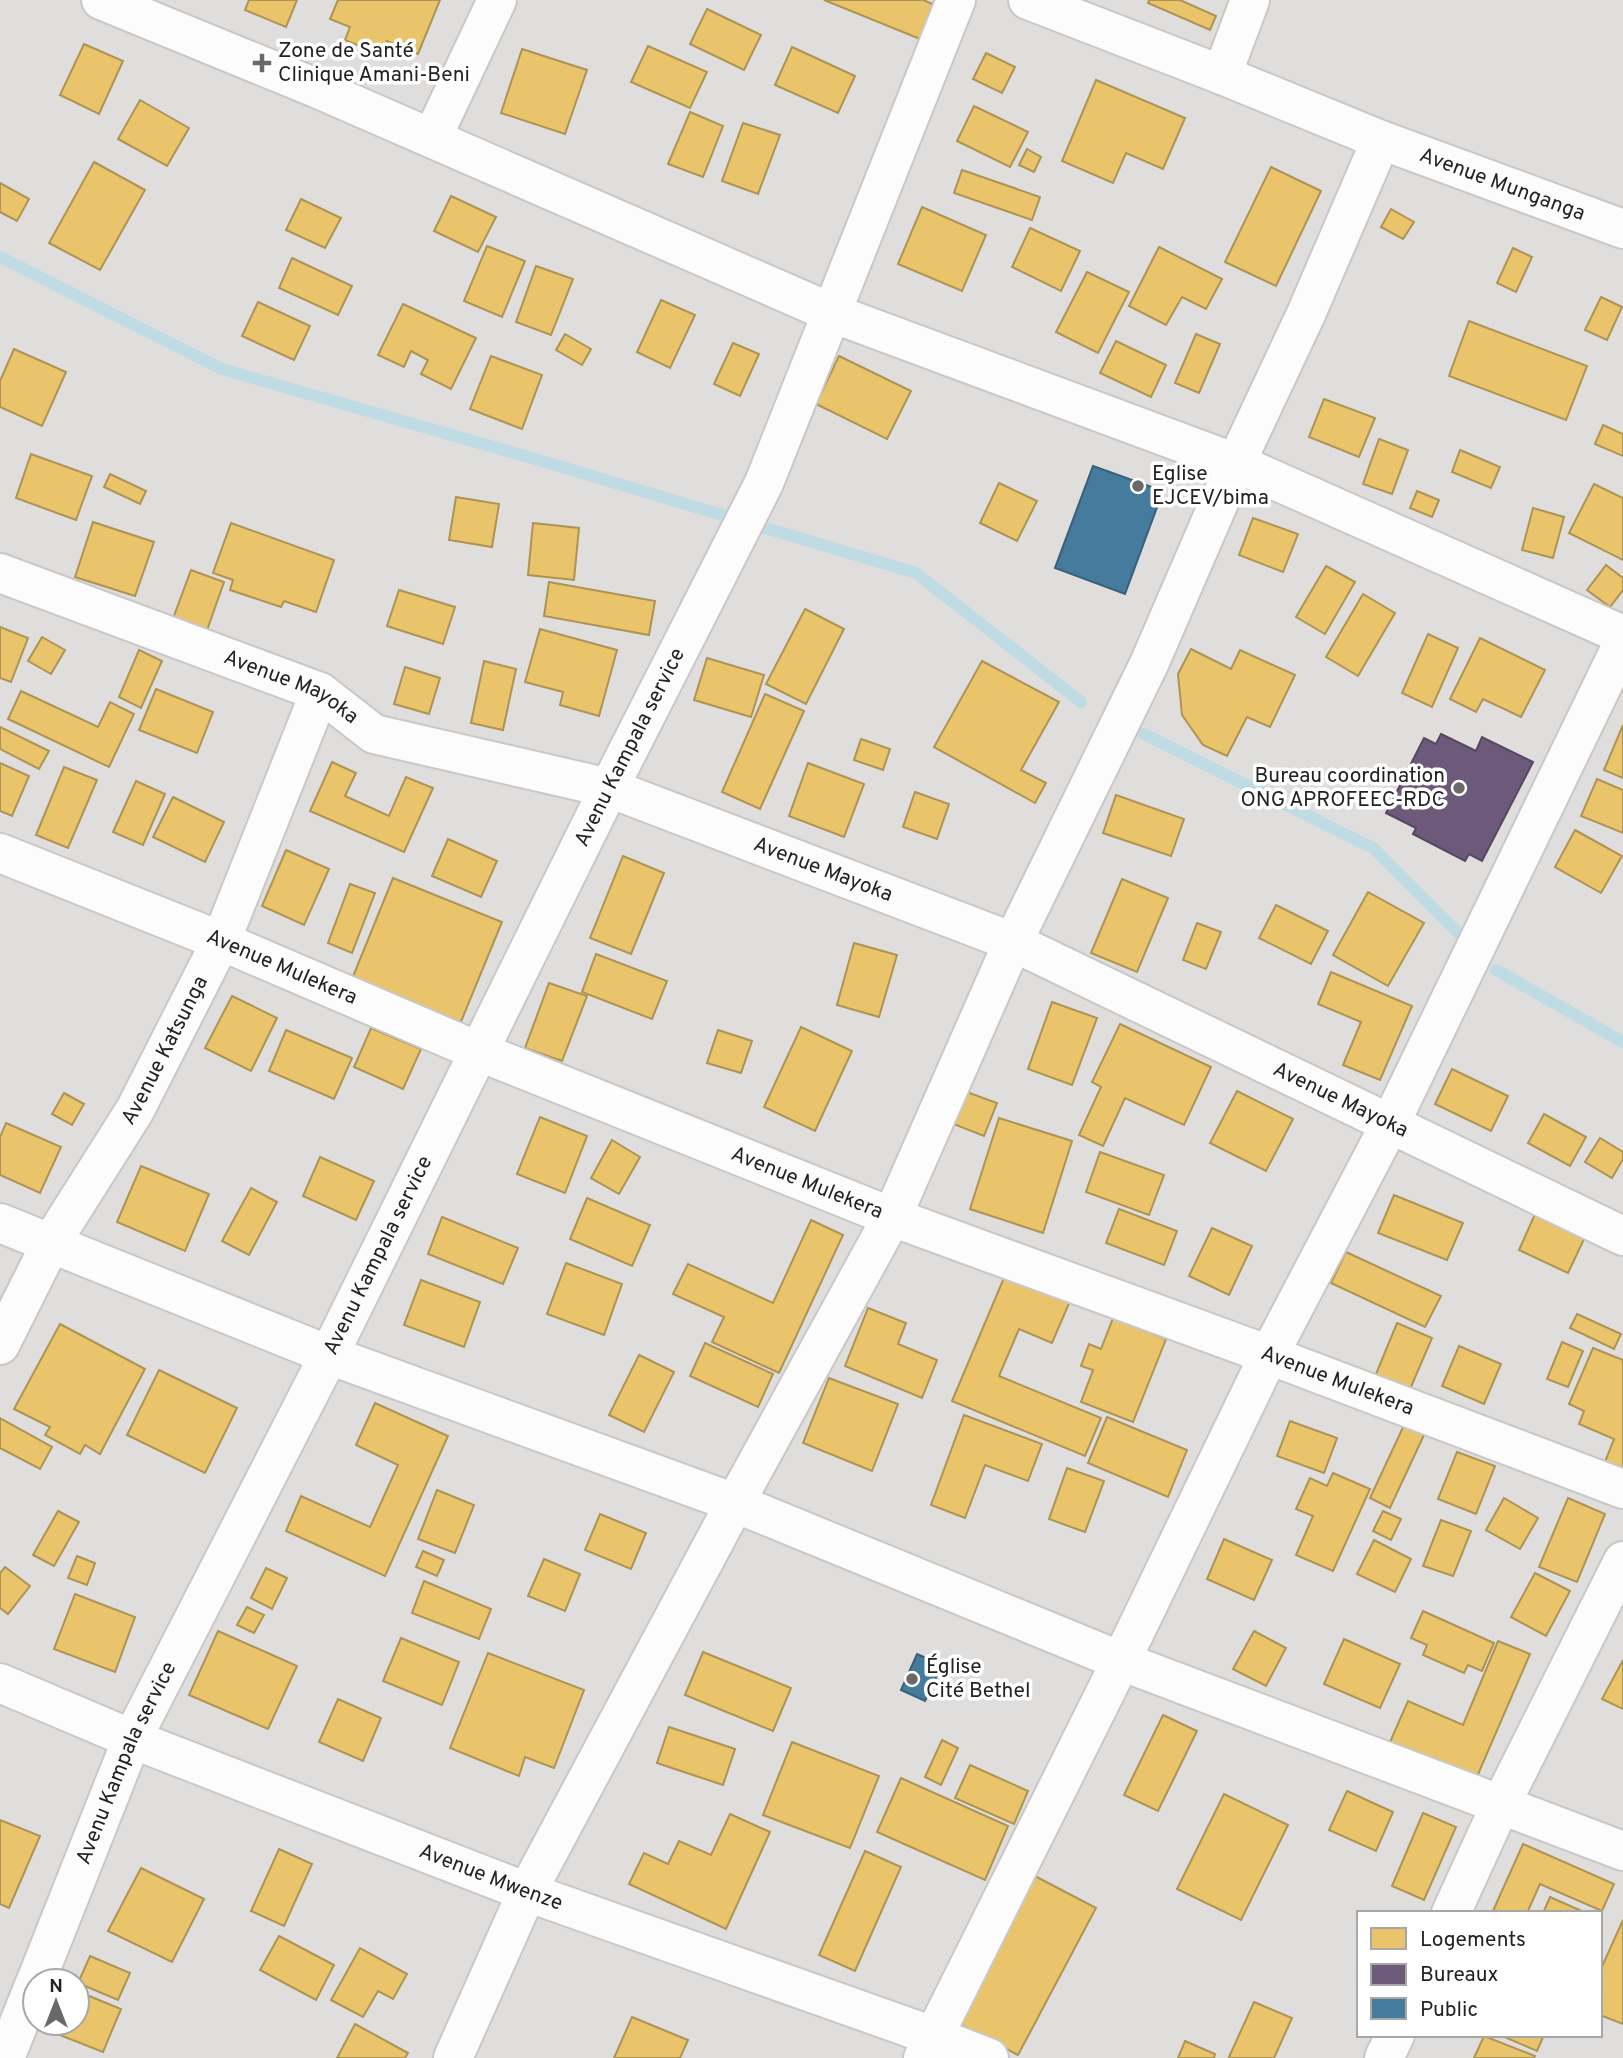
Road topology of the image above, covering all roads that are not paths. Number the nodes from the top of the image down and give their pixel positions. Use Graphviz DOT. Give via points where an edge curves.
graph roads {
  1 [pos="101,0"];
  2 [pos="497,0"];
  3 [pos="956,0"];
  4 [pos="1028,0"];
  5 [pos="1250,0"];
  6 [pos="1222,75"];
  7 [pos="432,138"];
  8 [pos="1381,140"];
  9 [pos="1623,229"];
  10 [pos="832,313"];
  11 [pos="1236,463"];
  12 [pos="0,573"];
  13 [pos="1623,635"];
  14 [pos="1623,643"];
  15 [pos="320,692"];
  16 [pos="609,788"];
  17 [pos="0,853"];
  18 [pos="221,941"];
  19 [pos="1013,942"];
  20 [pos="480,1052"];
  21 [pos="1390,1124"];
  22 [pos="892,1217"];
  23 [pos="0,1223"];
  24 [pos="1623,1236"];
  25 [pos="51,1243"];
  26 [pos="0,1345"];
  27 [pos="329,1355"];
  28 [pos="1269,1355"];
  29 [pos="1623,1489"];
  30 [pos="735,1503"];
  31 [pos="1623,1561"];
  32 [pos="1121,1661"];
  33 [pos="0,1682"];
  34 [pos="132,1739"];
  35 [pos="1500,1806"];
  36 [pos="1623,1851"];
  37 [pos="527,1892"];
  38 [pos="1452,1911"];
  39 [pos="41,1967"];
  40 [pos="21,2017"];
  41 [pos="1394,2037"];
  42 [pos="928,2047"];
  43 [pos="5,2058"];
  44 [pos="453,2058"];
  45 [pos="989,2058"];
  46 [pos="1384,2058"];
  1 -- 7 [label="street"];
  2 -- 7 [label="street"];
  3 -- 10 [label="street, Avenu Kampala service"];
  4 -- 6 [label="street, Avenue Munganga"];
  5 -- 6 [label="street"];
  6 -- 8 [label="street, Avenue Munganga"];
  7 -- 10 [label="street"];
  8 -- 9 [label="street, Avenue Munganga"];
  8 -- 11 [label="street"];
  10 -- 11 [label="street"];
  10 -- 16 [label="street, Avenu Kampala service" via="764,483"];
  11 -- 13 [label="street"];
  11 -- 19 [label="street" via="1149,664"];
  12 -- 15 [label="street, Avenue Mayoka"];
  14 -- 21 [label="street"];
  15 -- 16 [label="street, Avenue Mayoka" via="374,734"];
  15 -- 18 [label="street, Avenue Katsunga"];
  16 -- 19 [label="street, Avenue Mayoka"];
  16 -- 20 [label="street, Avenu Kampala service"];
  17 -- 18 [label="street, Avenue Mulekera"];
  18 -- 20 [label="street, Avenue Mulekera"];
  18 -- 25 [label="street, Avenue Katsunga" via="135,1110"];
  19 -- 21 [label="street, Avenue Mayoka"];
  19 -- 22 [label="street"];
  20 -- 22 [label="street, Avenue Mulekera"];
  20 -- 27 [label="street, Avenu Kampala service"];
  21 -- 24 [label="street, Avenue Mayoka"];
  21 -- 28 [label="street"];
  22 -- 28 [label="street, Avenue Mulekera"];
  22 -- 30 [label="street"];
  23 -- 25 [label="street"];
  25 -- 26 [label="street, Avenue Katsunga"];
  25 -- 27 [label="street"];
  27 -- 30 [label="street"];
  27 -- 34 [label="street, Avenu Kampala service"];
  28 -- 29 [label="street, Avenue Mulekera"];
  28 -- 32 [label="street"];
  30 -- 32 [label="street"];
  30 -- 37 [label="street"];
  31 -- 35 [label="street"];
  32 -- 35 [label="street"];
  32 -- 42 [label="street"];
  33 -- 34 [label="street, Avenue Mwenze"];
  34 -- 37 [label="street, Avenue Mwenze"];
  34 -- 39 [label="street, Avenu Kampala service"];
  35 -- 36 [label="street"];
  35 -- 38 [label="street"];
  37 -- 42 [label="street, Avenue Mwenze"];
  37 -- 44 [label="street"];
  40 -- 43 [label="street, Avenu Kampala service"];
  41 -- 46 [label="street"];
  42 -- 45 [label="street, Avenue Mwenze"];
}
